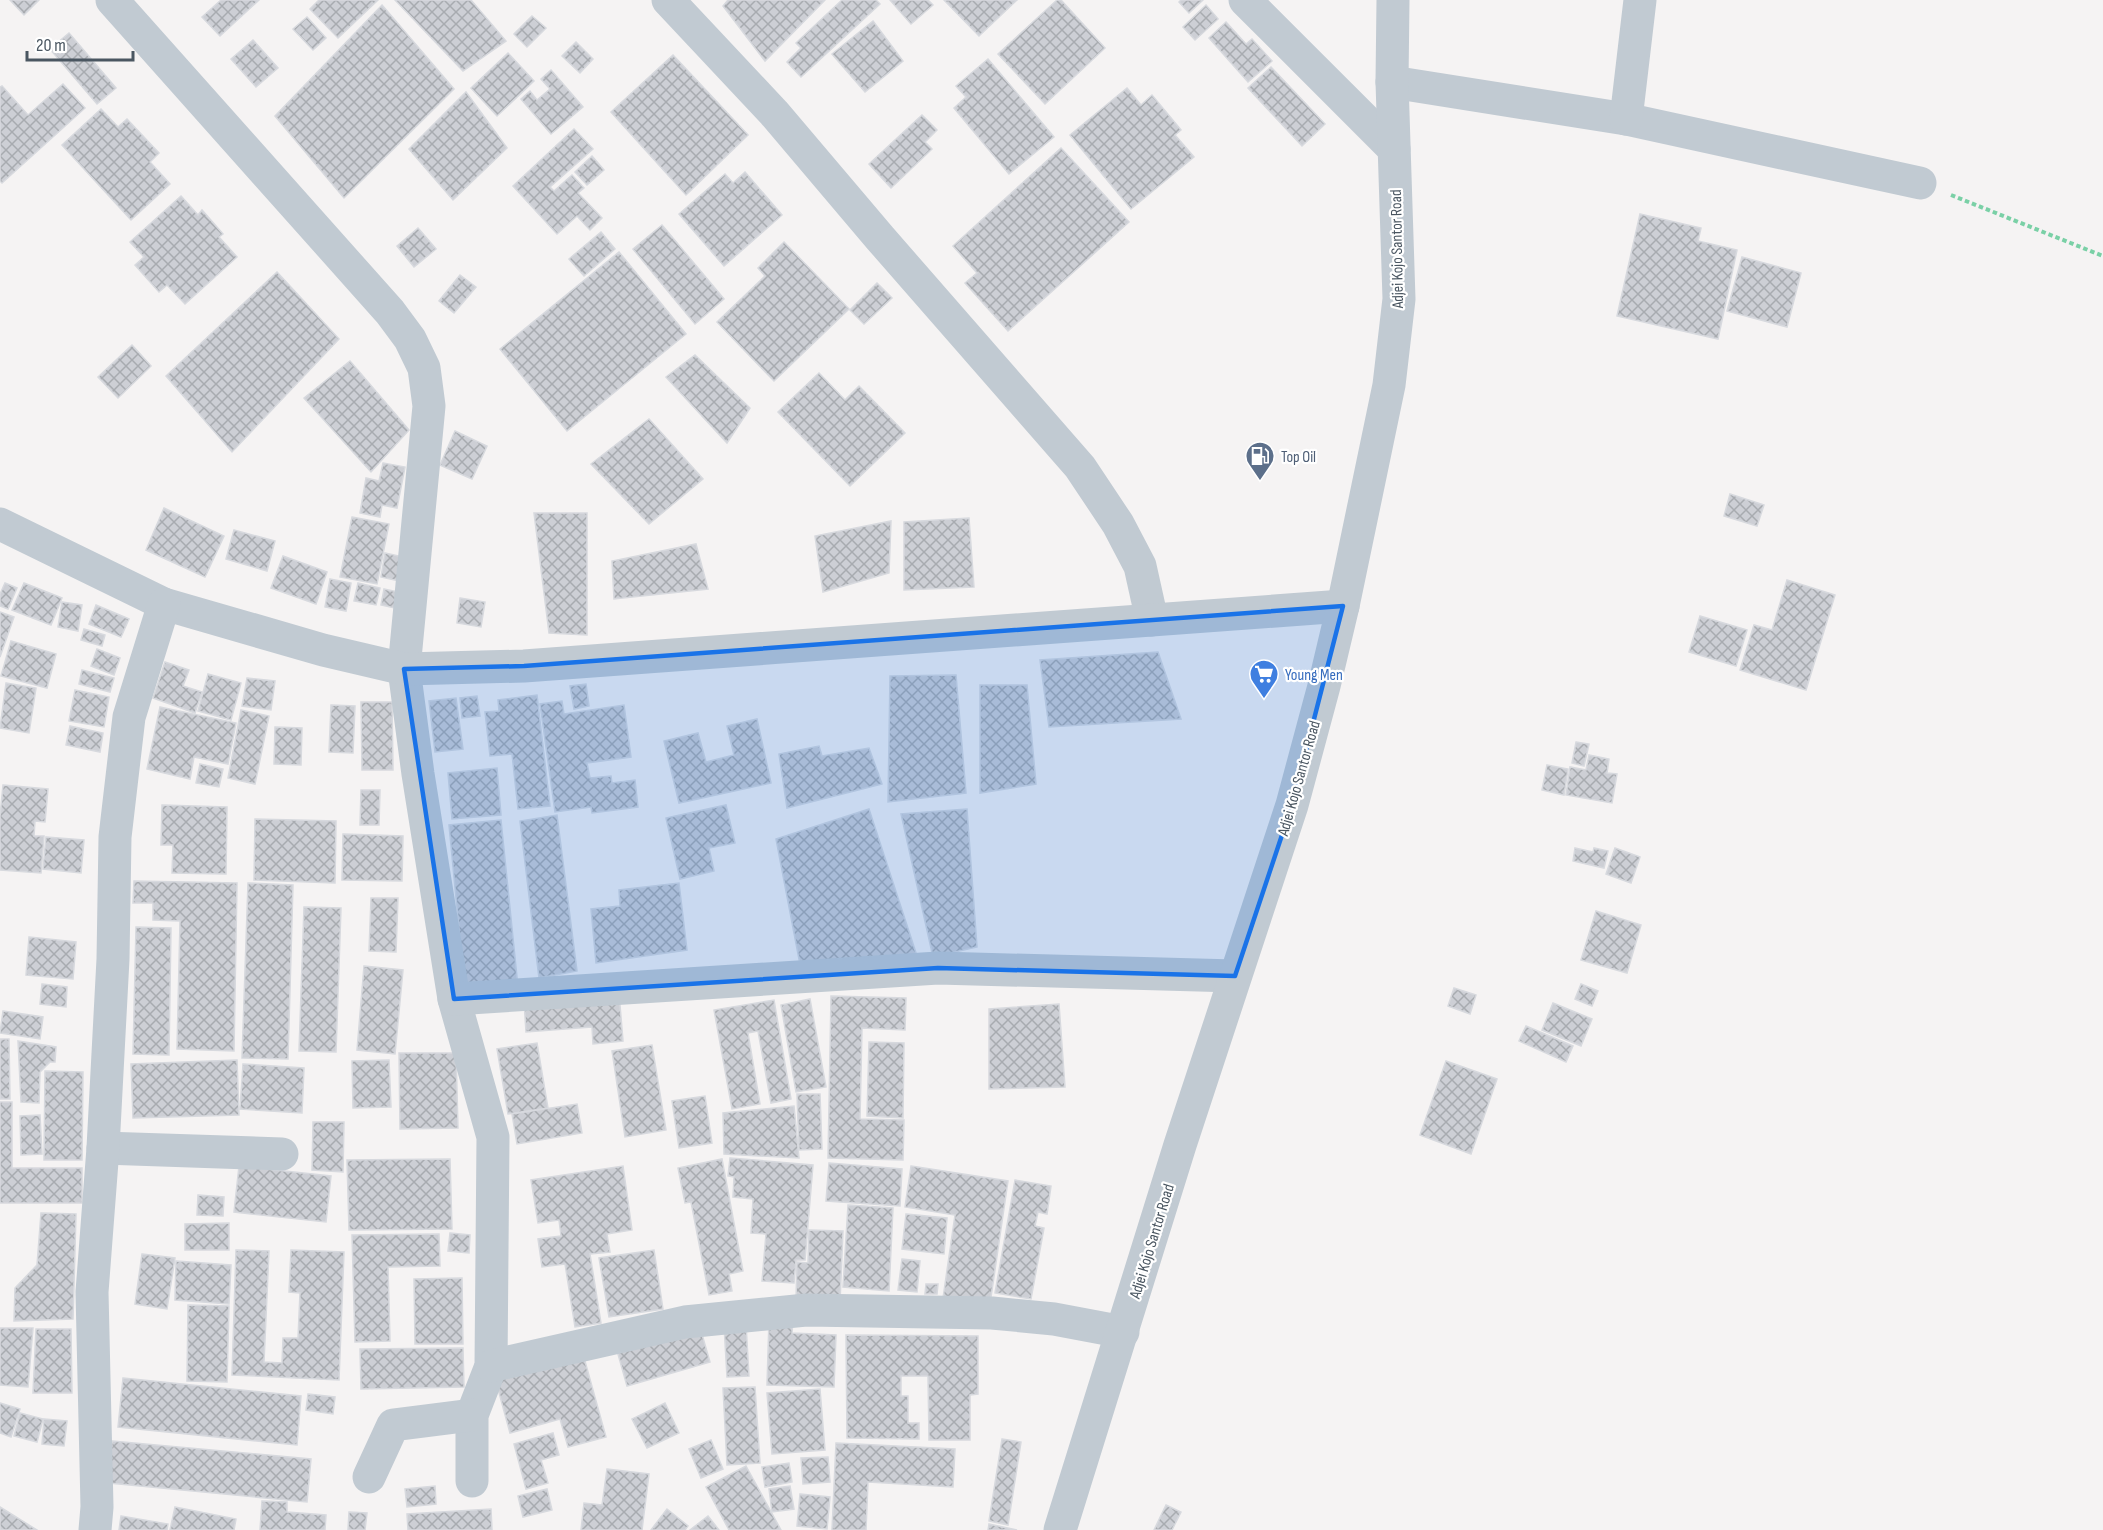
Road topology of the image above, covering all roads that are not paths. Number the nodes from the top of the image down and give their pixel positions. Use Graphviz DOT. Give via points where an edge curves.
graph roads {
  1 [pos="112,0"];
  2 [pos="668,0"];
  3 [pos="1245,0"];
  4 [pos="1393,0"];
  5 [pos="1640,0"];
  6 [pos="1392,82"];
  7 [pos="1626,119"];
  8 [pos="1394,149"];
  9 [pos="1920,183"];
  10 [pos="0,524"];
  11 [pos="164,604"];
  12 [pos="1343,606"];
  13 [pos="1152,620"];
  14 [pos="404,669"];
  15 [pos="1235,976"];
  16 [pos="454,999"];
  17 [pos="103,1148"];
  18 [pos="282,1154"];
  19 [pos="1123,1332"];
  20 [pos="491,1366"];
  21 [pos="471,1415"];
  22 [pos="369,1477"];
  23 [pos="472,1481"];
  24 [pos="95,1530"];
  25 [pos="1060,1530"];
  1 -- 14 [label="street" via="390,312 410,339 424,368 429,406"];
  2 -- 13 [label="street" via="774,113 1080,467 1140,566"];
  3 -- 8 [label="street"];
  4 -- 6 [label="street, Adjei Kojo Santor Road"];
  5 -- 7 [label="street"];
  6 -- 7 [label="street"];
  6 -- 8 [label="street, Adjei Kojo Santor Road"];
  7 -- 9 [label="street"];
  8 -- 12 [label="street, Adjei Kojo Santor Road" via="1399,298 1389,385"];
  10 -- 11 [label="street"];
  11 -- 14 [label="street"];
  11 -- 17 [label="street" via="129,717 119,804"];
  12 -- 13 [label="street"];
  12 -- 15 [label="street, Adjei Kojo Santor Road" via="1292,805"];
  13 -- 14 [label="street" via="524,666"];
  14 -- 16 [label="street"];
  15 -- 16 [label="street" via="938,968"];
  15 -- 19 [label="street, Adjei Kojo Santor Road"];
  16 -- 20 [label="street" via="493,1137"];
  17 -- 18 [label="street"];
  17 -- 24 [label="street" via="92,1292"];
  19 -- 20 [label="street" via="992,1313 806,1310 685,1322"];
  19 -- 25 [label="street, Adjei Kojo Santor Road"];
  20 -- 21 [label="street"];
  21 -- 22 [label="street" via="393,1425"];
  21 -- 23 [label="street"];
}
